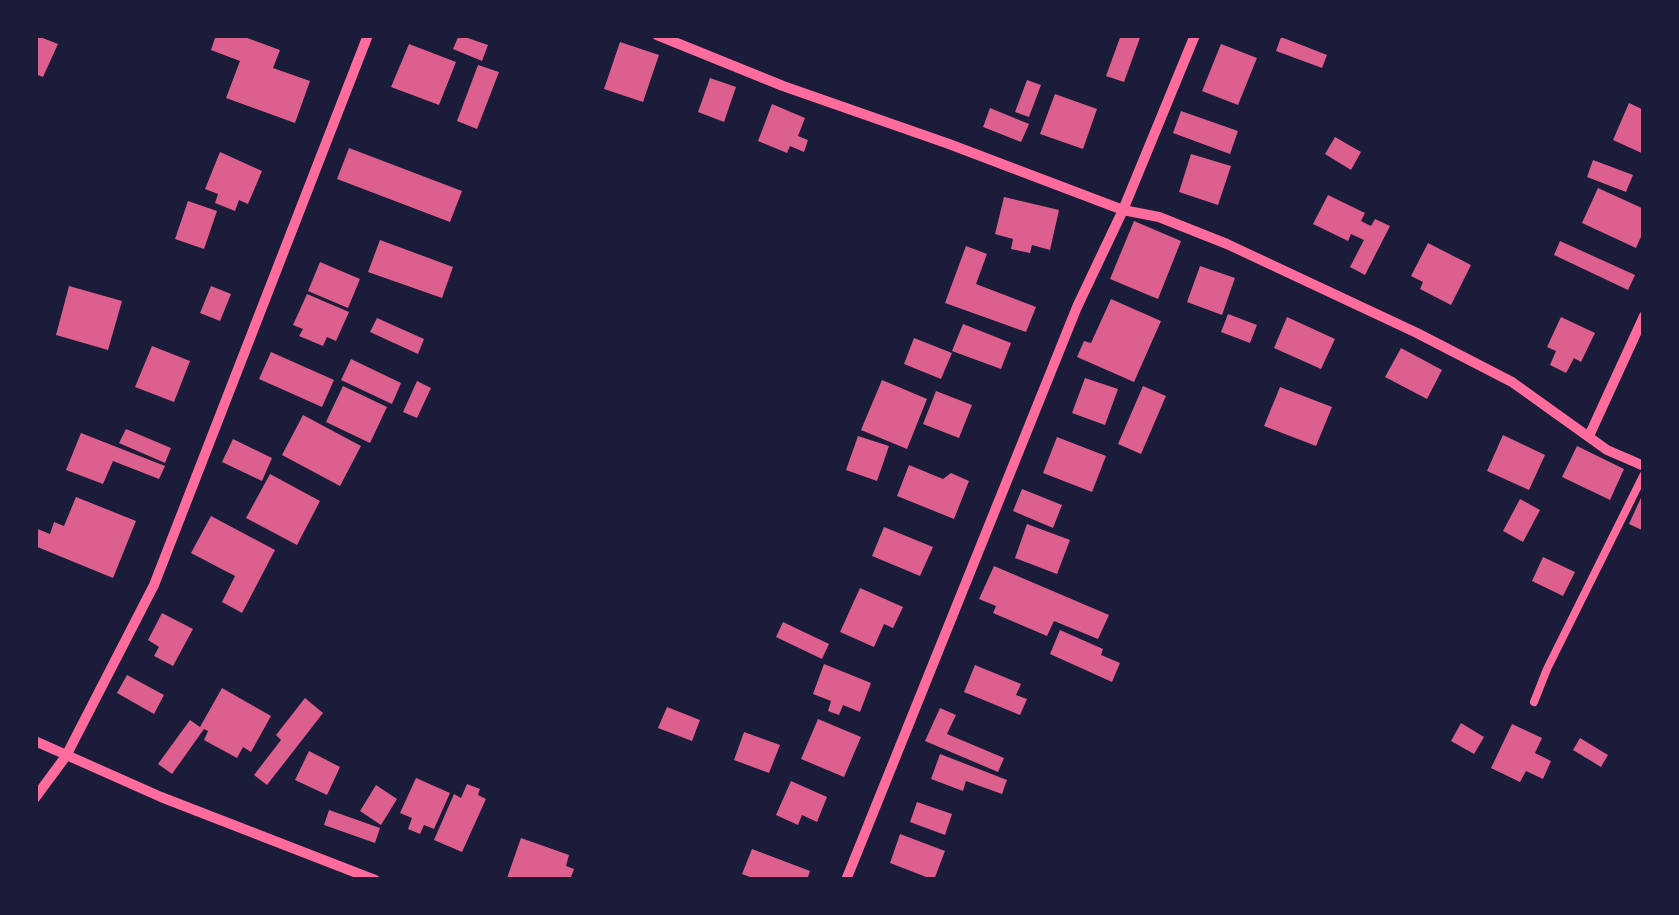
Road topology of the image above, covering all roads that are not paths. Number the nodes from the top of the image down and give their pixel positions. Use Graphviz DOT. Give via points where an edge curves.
graph roads {
  1 [pos="368,35"];
  2 [pos="658,35"];
  3 [pos="1195,35"];
  4 [pos="1123,210"];
  5 [pos="1644,316"];
  6 [pos="1589,436"];
  7 [pos="1644,466"];
  8 [pos="1644,474"];
  9 [pos="1534,702"];
  10 [pos="35,741"];
  11 [pos="66,756"];
  12 [pos="35,798"];
  13 [pos="376,880"];
  14 [pos="846,880"];
  1 -- 11 [label="street" via="154,586"];
  2 -- 4 [label="street"];
  3 -- 4 [label="street"];
  4 -- 6 [label="street" via="1227,244 1417,333 1512,382"];
  4 -- 14 [label="street" via="1076,307"];
  5 -- 6 [label="street"];
  6 -- 7 [label="street"];
  8 -- 9 [label="lane"];
  10 -- 11 [label="street"];
  11 -- 12 [label="street"];
  11 -- 13 [label="street"];
}
